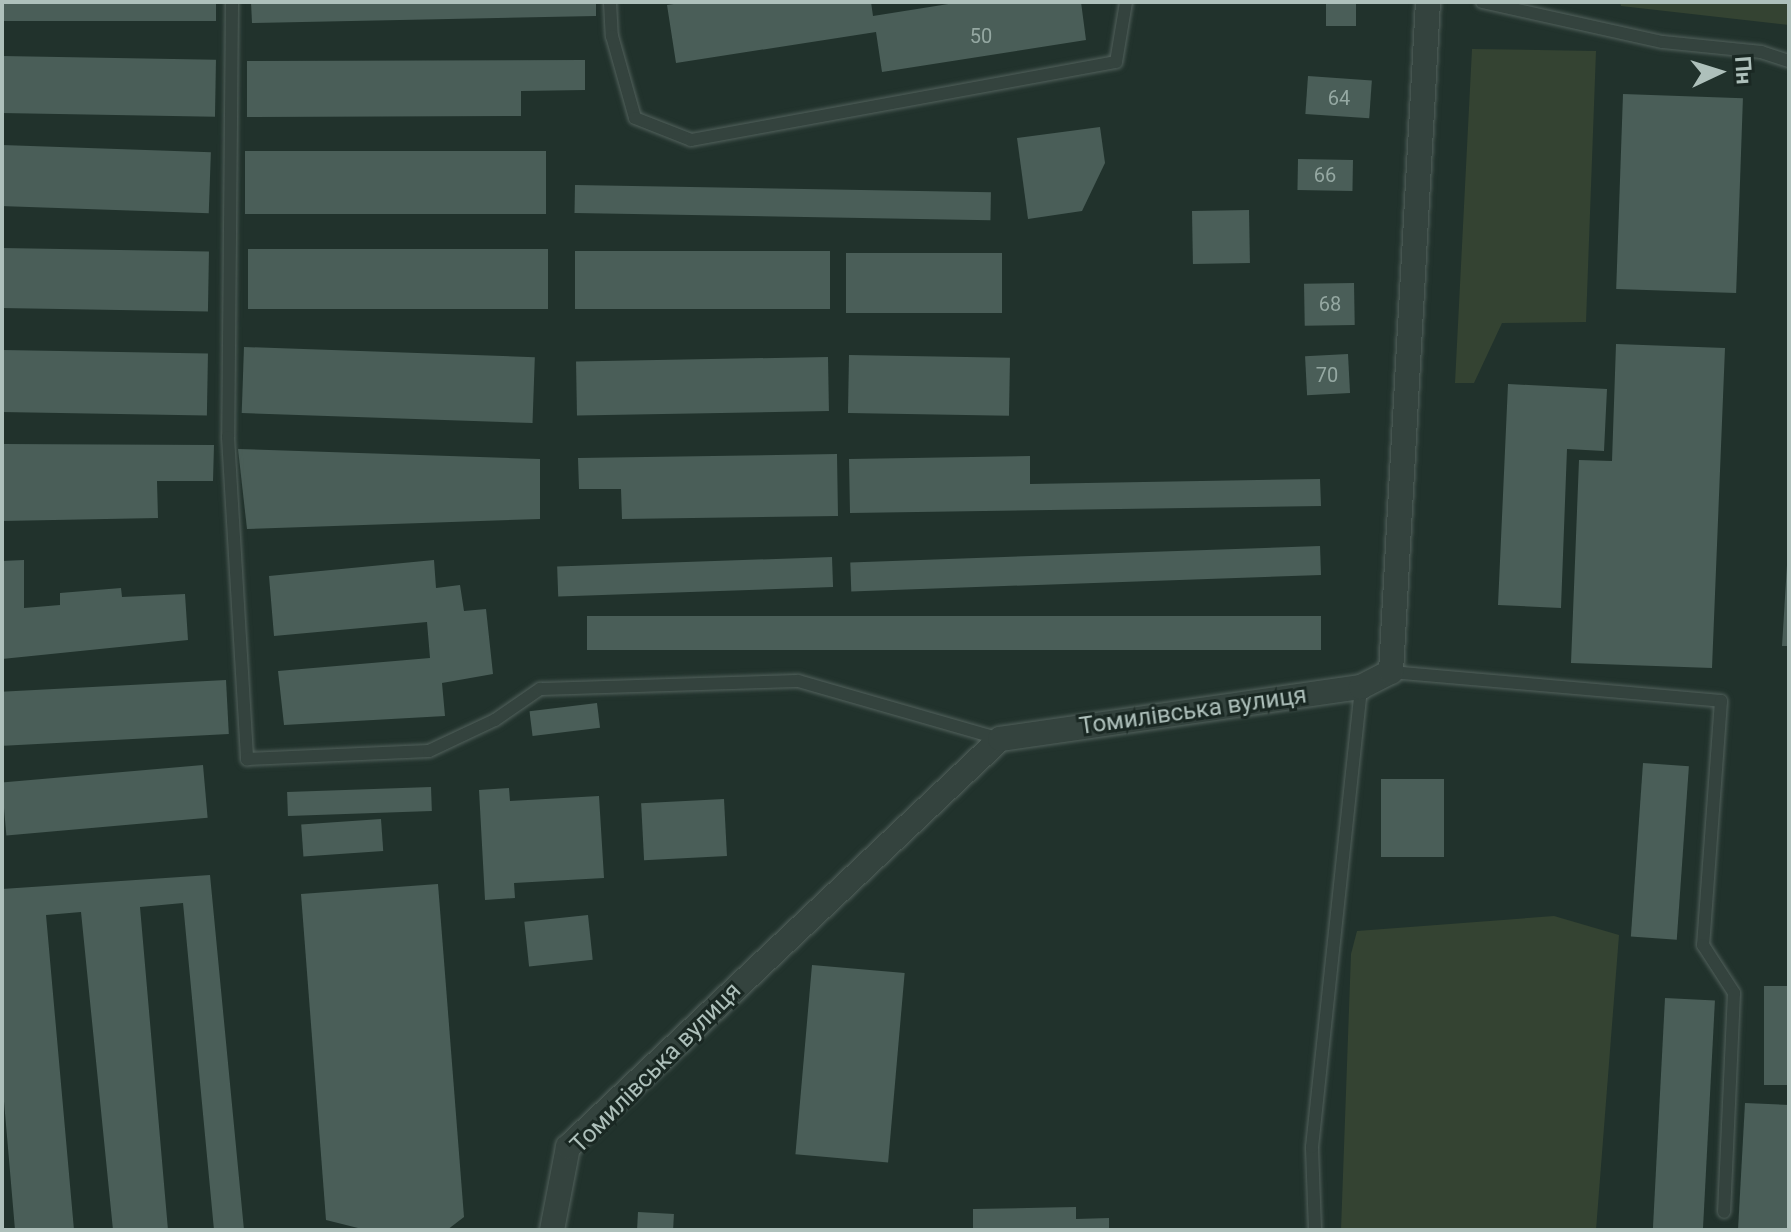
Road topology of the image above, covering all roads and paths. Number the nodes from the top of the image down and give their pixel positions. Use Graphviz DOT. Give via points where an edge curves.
graph roads {
  1 [pos="232,2"];
  2 [pos="610,2"];
  3 [pos="1126,2"];
  4 [pos="1428,2"];
  5 [pos="1482,2"];
  6 [pos="1789,61"];
  7 [pos="1391,672"];
  8 [pos="1361,687"];
  9 [pos="1000,739"];
  10 [pos="1724,1212"];
  11 [pos="552,1230"];
  12 [pos="1315,1230"];
  1 -- 9 [label="lane" via="228,437 247,759 429,751 495,720 540,689 798,681"];
  2 -- 3 [label="lane" via="612,36 635,118 691,140 1116,62"];
  4 -- 7 [label="street"];
  5 -- 6 [label="lane" via="1663,42 1761,52"];
  7 -- 8 [label="street, Томилівська вулиця"];
  7 -- 10 [label="lane" via="1721,701 1703,945 1734,993"];
  8 -- 9 [label="street, Томилівська вулиця"];
  8 -- 12 [label="lane" via="1312,1147"];
  9 -- 11 [label="street, Томилівська вулиця" via="568,1147"];
}
